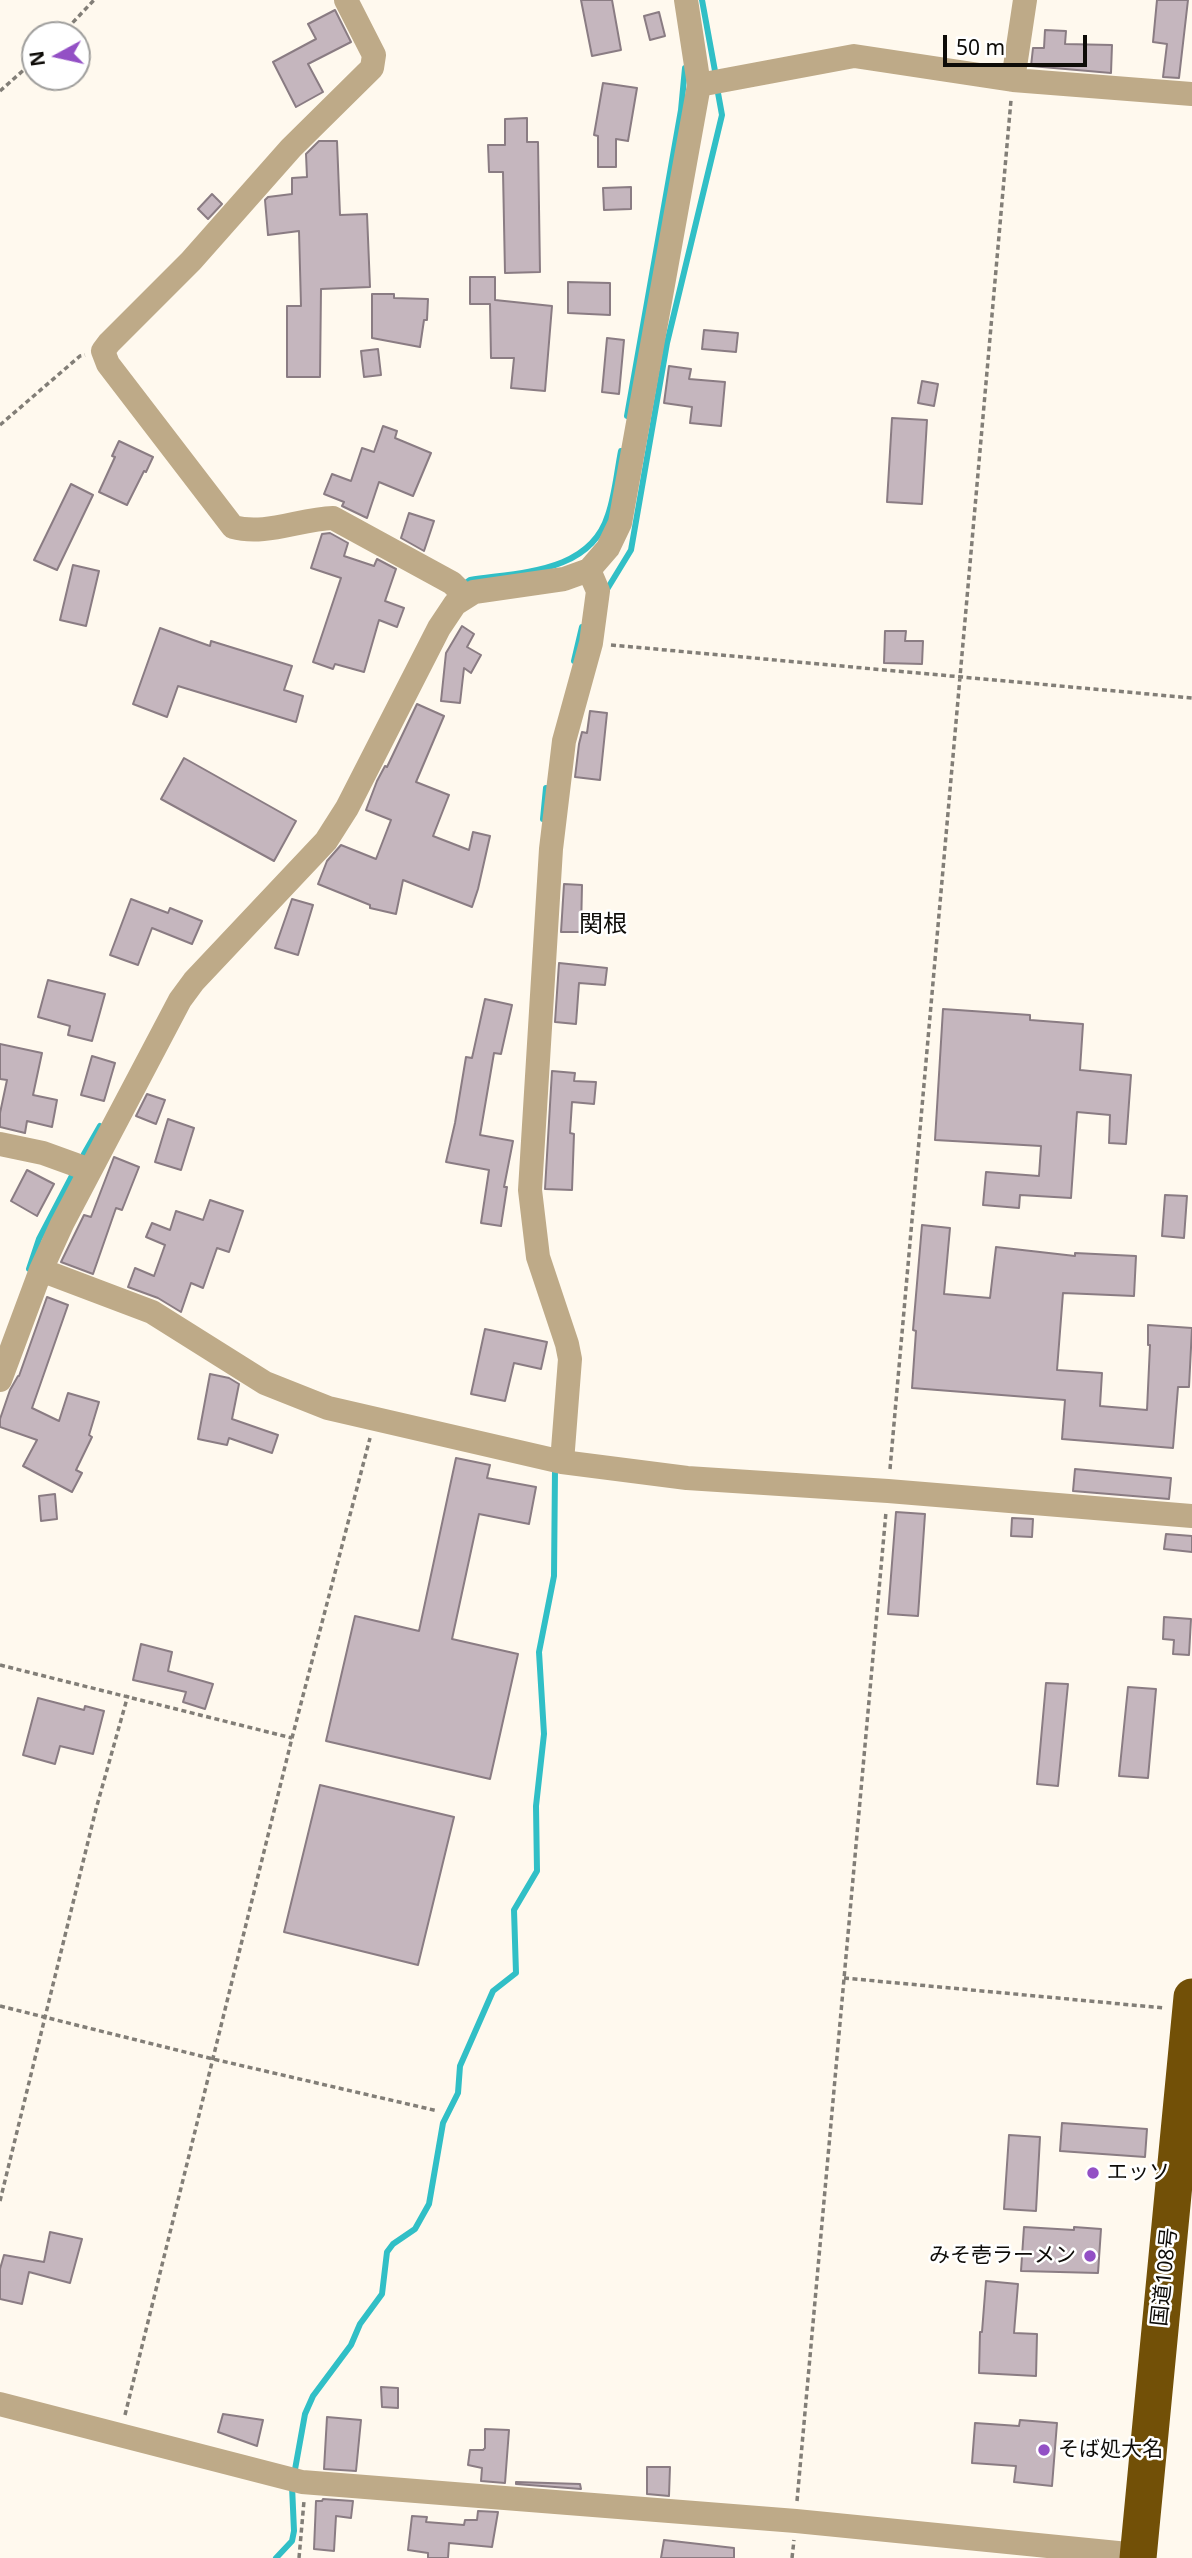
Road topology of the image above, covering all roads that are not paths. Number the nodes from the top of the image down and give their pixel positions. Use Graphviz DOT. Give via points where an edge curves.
graph roads {
  1 [pos="346,0"];
  2 [pos="686,0"];
  3 [pos="1025,0"];
  4 [pos="1013,80"];
  5 [pos="699,85"];
  6 [pos="1192,94"];
  7 [pos="589,570"];
  8 [pos="460,591"];
  9 [pos="0,1144"];
  10 [pos="90,1170"];
  11 [pos="41,1270"];
  12 [pos="0,1380"];
  13 [pos="562,1462"];
  14 [pos="1192,1516"];
  15 [pos="1191,2004"];
  16 [pos="0,2404"];
  17 [pos="1138,2557"];
  1 -- 8 [label="street" via="374,55 372,68 290,148 191,261 103,351 108,364 233,527 251,531 332,518"];
  2 -- 5 [label="street"];
  3 -- 4 [label="street"];
  4 -- 5 [label="street" via="854,56"];
  4 -- 6 [label="street"];
  5 -- 7 [label="street" via="620,523 608,548"];
  7 -- 8 [label="street" via="565,579"];
  7 -- 13 [label="street" via="598,591 591,643 564,741 551,849 530,1190 538,1257 570,1359"];
  8 -- 10 [label="street" via="326,841 180,1000"];
  9 -- 10 [label="street"];
  10 -- 11 [label="street"];
  11 -- 12 [label="street"];
  11 -- 13 [label="street" via="152,1312 277,1388 328,1408"];
  13 -- 14 [label="street" via="687,1478"];
  15 -- 17 [label="highway, 国道108号"];
  16 -- 17 [label="street" via="299,2481 796,2521"];
}
